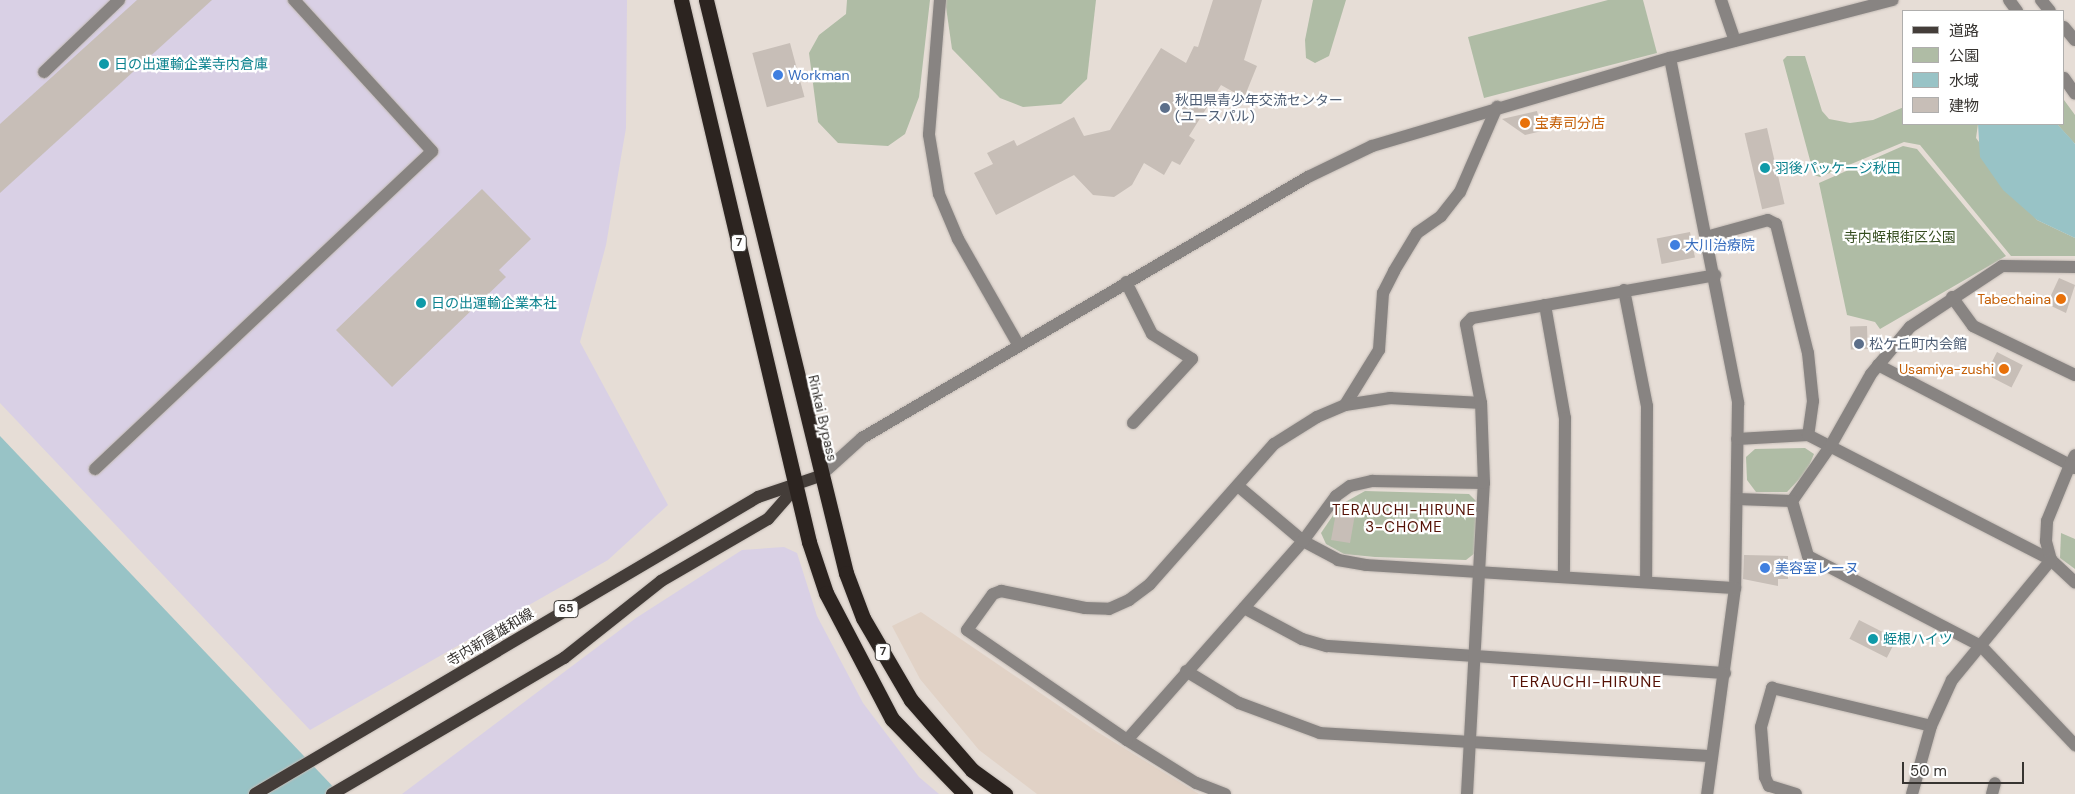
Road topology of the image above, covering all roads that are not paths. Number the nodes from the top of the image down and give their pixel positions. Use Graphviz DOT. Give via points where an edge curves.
graph roads {
  1 [pos="119,0"];
  2 [pos="294,0"];
  3 [pos="681,0"];
  4 [pos="706,0"];
  5 [pos="940,0"];
  6 [pos="1721,0"];
  7 [pos="1893,0"];
  8 [pos="2065,28"];
  9 [pos="2075,40"];
  10 [pos="1735,41"];
  11 [pos="1670,58"];
  12 [pos="44,72"];
  13 [pos="2065,79"];
  14 [pos="2075,94"];
  15 [pos="1497,107"];
  16 [pos="1706,237"];
  17 [pos="2075,267"];
  18 [pos="1715,275"];
  19 [pos="1126,282"];
  20 [pos="1624,290"];
  21 [pos="1952,297"];
  22 [pos="1545,305"];
  23 [pos="1019,346"];
  24 [pos="1878,365"];
  25 [pos="2075,375"];
  26 [pos="1482,403"];
  27 [pos="1345,405"];
  28 [pos="1133,423"];
  29 [pos="1808,435"];
  30 [pos="1737,439"];
  31 [pos="1831,446"];
  32 [pos="2074,463"];
  33 [pos="95,469"];
  34 [pos="820,476"];
  35 [pos="1484,483"];
  36 [pos="797,486"];
  37 [pos="1238,486"];
  38 [pos="1737,499"];
  39 [pos="1792,501"];
  40 [pos="1303,541"];
  41 [pos="2051,560"];
  42 [pos="1481,570"];
  43 [pos="1564,577"];
  44 [pos="1646,582"];
  45 [pos="2075,582"];
  46 [pos="1735,588"];
  47 [pos="1244,608"];
  48 [pos="1981,646"];
  49 [pos="1475,657"];
  50 [pos="1186,671"];
  51 [pos="1725,673"];
  52 [pos="1931,726"];
  53 [pos="1128,740"];
  54 [pos="1470,742"];
  55 [pos="2075,746"];
  56 [pos="1711,756"];
  57 [pos="255,794"];
  58 [pos="332,794"];
  59 [pos="965,794"];
  60 [pos="1005,794"];
  61 [pos="1225,794"];
  62 [pos="1467,794"];
  63 [pos="1707,794"];
  64 [pos="1796,794"];
  65 [pos="1912,794"];
  1 -- 12 [label="street"];
  2 -- 33 [label="street" via="432,151"];
  3 -- 36 [label="highway, 7"];
  4 -- 34 [label="highway, Rinkai Bypass / 7" via="747,158"];
  5 -- 23 [label="street" via="929,127 940,194 958,239"];
  6 -- 10 [label="street"];
  7 -- 10 [label="street"];
  8 -- 9 [label="street"];
  10 -- 11 [label="street"];
  11 -- 15 [label="street"];
  11 -- 16 [label="street"];
  13 -- 14 [label="street"];
  15 -- 19 [label="street" via="1372,146 1308,177"];
  15 -- 27 [label="street" via="1460,192 1441,216 1417,233 1394,271 1383,293 1379,350"];
  16 -- 18 [label="street"];
  16 -- 29 [label="street" via="1768,220 1776,224 1808,353 1813,401"];
  17 -- 21 [label="street" via="2002,266"];
  18 -- 20 [label="street"];
  18 -- 30 [label="street" via="1738,403"];
  19 -- 23 [label="street"];
  19 -- 28 [label="street" via="1152,334 1192,359"];
  20 -- 22 [label="street"];
  20 -- 44 [label="street" via="1647,406"];
  21 -- 24 [label="street" via="1910,327"];
  21 -- 25 [label="street" via="1973,326"];
  22 -- 26 [label="street" via="1472,318 1466,324"];
  22 -- 43 [label="street" via="1565,418"];
  23 -- 34 [label="street" via="862,438"];
  24 -- 31 [label="street"];
  24 -- 32 [label="street"];
  26 -- 27 [label="street" via="1390,398"];
  26 -- 35 [label="street"];
  27 -- 37 [label="street" via="1317,417 1274,444"];
  29 -- 30 [label="street"];
  29 -- 31 [label="street"];
  30 -- 38 [label="street"];
  31 -- 39 [label="street"];
  31 -- 41 [label="street"];
  32 -- 41 [label="street" via="2047,521 2046,541"];
  34 -- 36 [label="main road, 寺内新屋雄和線 / 65"];
  34 -- 60 [label="highway, Rinkai Bypass / 7" via="846,574 864,618 911,700 972,770"];
  35 -- 40 [label="street" via="1372,481 1350,486 1336,496"];
  35 -- 42 [label="street"];
  36 -- 57 [label="main road, 寺内新屋雄和線 / 65" via="758,497"];
  36 -- 58 [label="main road, 寺内新屋雄和線 / 65" via="768,519 655,586 564,658"];
  36 -- 59 [label="highway, 7" via="826,593 859,660 892,719"];
  37 -- 40 [label="street"];
  37 -- 53 [label="street" via="1150,584 1129,600 1109,609 1085,608 1001,591 993,594 967,630"];
  38 -- 39 [label="street"];
  38 -- 46 [label="street"];
  39 -- 48 [label="street" via="1808,556"];
  40 -- 42 [label="street" via="1338,560 1366,565"];
  40 -- 47 [label="street"];
  41 -- 45 [label="street"];
  41 -- 48 [label="street"];
  42 -- 43 [label="street"];
  42 -- 49 [label="street"];
  43 -- 44 [label="street"];
  44 -- 46 [label="street"];
  46 -- 51 [label="street"];
  47 -- 49 [label="street" via="1302,639 1327,646"];
  47 -- 50 [label="street"];
  48 -- 52 [label="street" via="1952,680"];
  48 -- 55 [label="street"];
  49 -- 51 [label="street"];
  49 -- 54 [label="street"];
  50 -- 53 [label="street"];
  50 -- 54 [label="street" via="1239,703 1320,733"];
  51 -- 56 [label="street"];
  52 -- 64 [label="street" via="1772,688 1761,727 1765,777 1769,786"];
  52 -- 65 [label="street"];
  53 -- 61 [label="street" via="1196,783"];
  54 -- 56 [label="street"];
  54 -- 62 [label="street"];
  56 -- 63 [label="street"];
}
